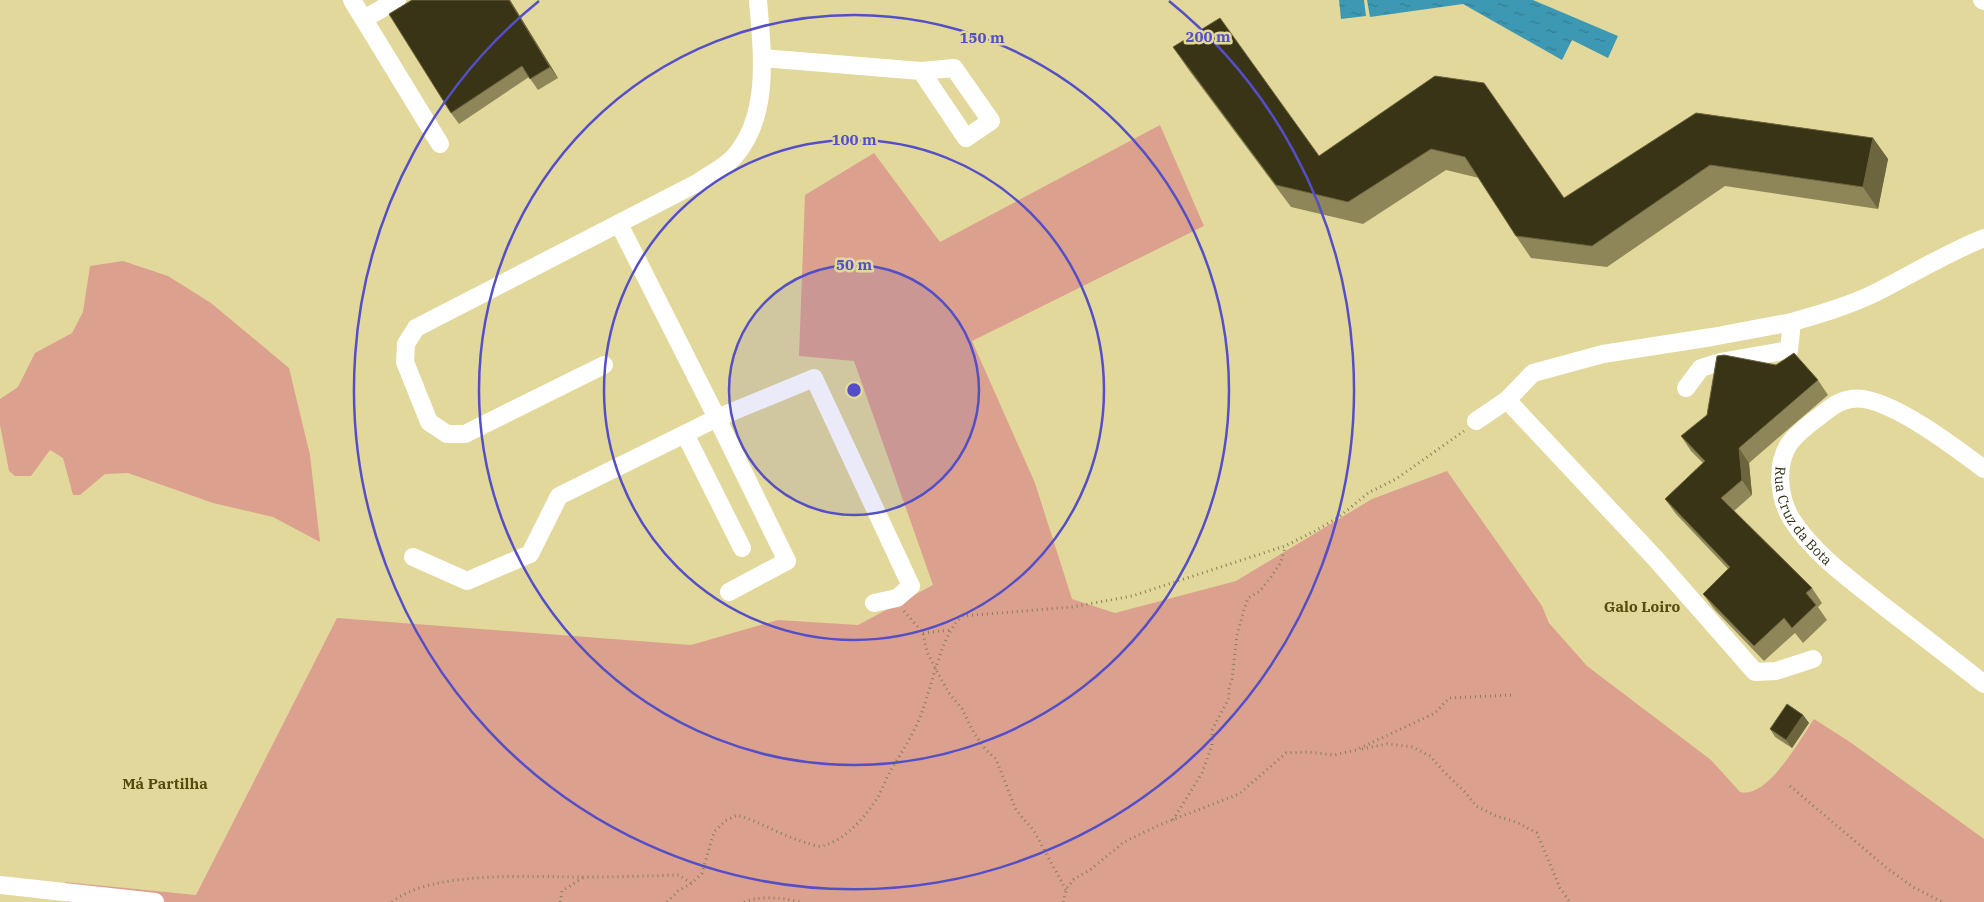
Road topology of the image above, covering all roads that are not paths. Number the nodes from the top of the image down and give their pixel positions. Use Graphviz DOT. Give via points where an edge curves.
graph roads {
  1 [pos="352,0"];
  2 [pos="396,0"];
  3 [pos="758,0"];
  4 [pos="364,19"];
  5 [pos="762,58"];
  6 [pos="921,71"];
  7 [pos="440,144"];
  8 [pos="619,224"];
  9 [pos="1984,238"];
  10 [pos="1792,322"];
  11 [pos="604,365"];
  12 [pos="1686,388"];
  13 [pos="1507,400"];
  14 [pos="717,418"];
  15 [pos="1476,421"];
  16 [pos="685,434"];
  17 [pos="1984,468"];
  18 [pos="742,548"];
  19 [pos="413,557"];
  20 [pos="729,592"];
  21 [pos="874,603"];
  22 [pos="1813,658"];
  23 [pos="1984,684"];
  24 [pos="0,885"];
  25 [pos="155,902"];
  1 -- 4 [label="street"];
  2 -- 4 [label="street"];
  3 -- 5 [label="street"];
  4 -- 7 [label="street"];
  5 -- 6 [label="street"];
  5 -- 8 [label="street" via="754,126 734,157 699,182"];
  8 -- 11 [label="street" via="416,328 406,344 405,362 429,422 447,434 465,434"];
  8 -- 14 [label="street"];
  9 -- 10 [label="street" via="1873,294"];
  10 -- 12 [label="street" via="1789,350 1701,368"];
  10 -- 13 [label="street" via="1603,354 1533,373"];
  13 -- 15 [label="street"];
  13 -- 22 [label="street" via="1655,558 1755,672 1776,670"];
  14 -- 16 [label="street"];
  14 -- 20 [label="street" via="787,561"];
  14 -- 21 [label="street" via="814,378 911,586 897,598"];
  16 -- 18 [label="street"];
  16 -- 19 [label="street" via="559,496 530,554 467,581"];
  17 -- 23 [label="street, Rua Cruz da Bota" via="1906,417 1878,403 1848,398 1832,406 1789,444 1782,460 1780,479 1783,500 1791,518 1832,566"];
  24 -- 25 [label="street"];
}
